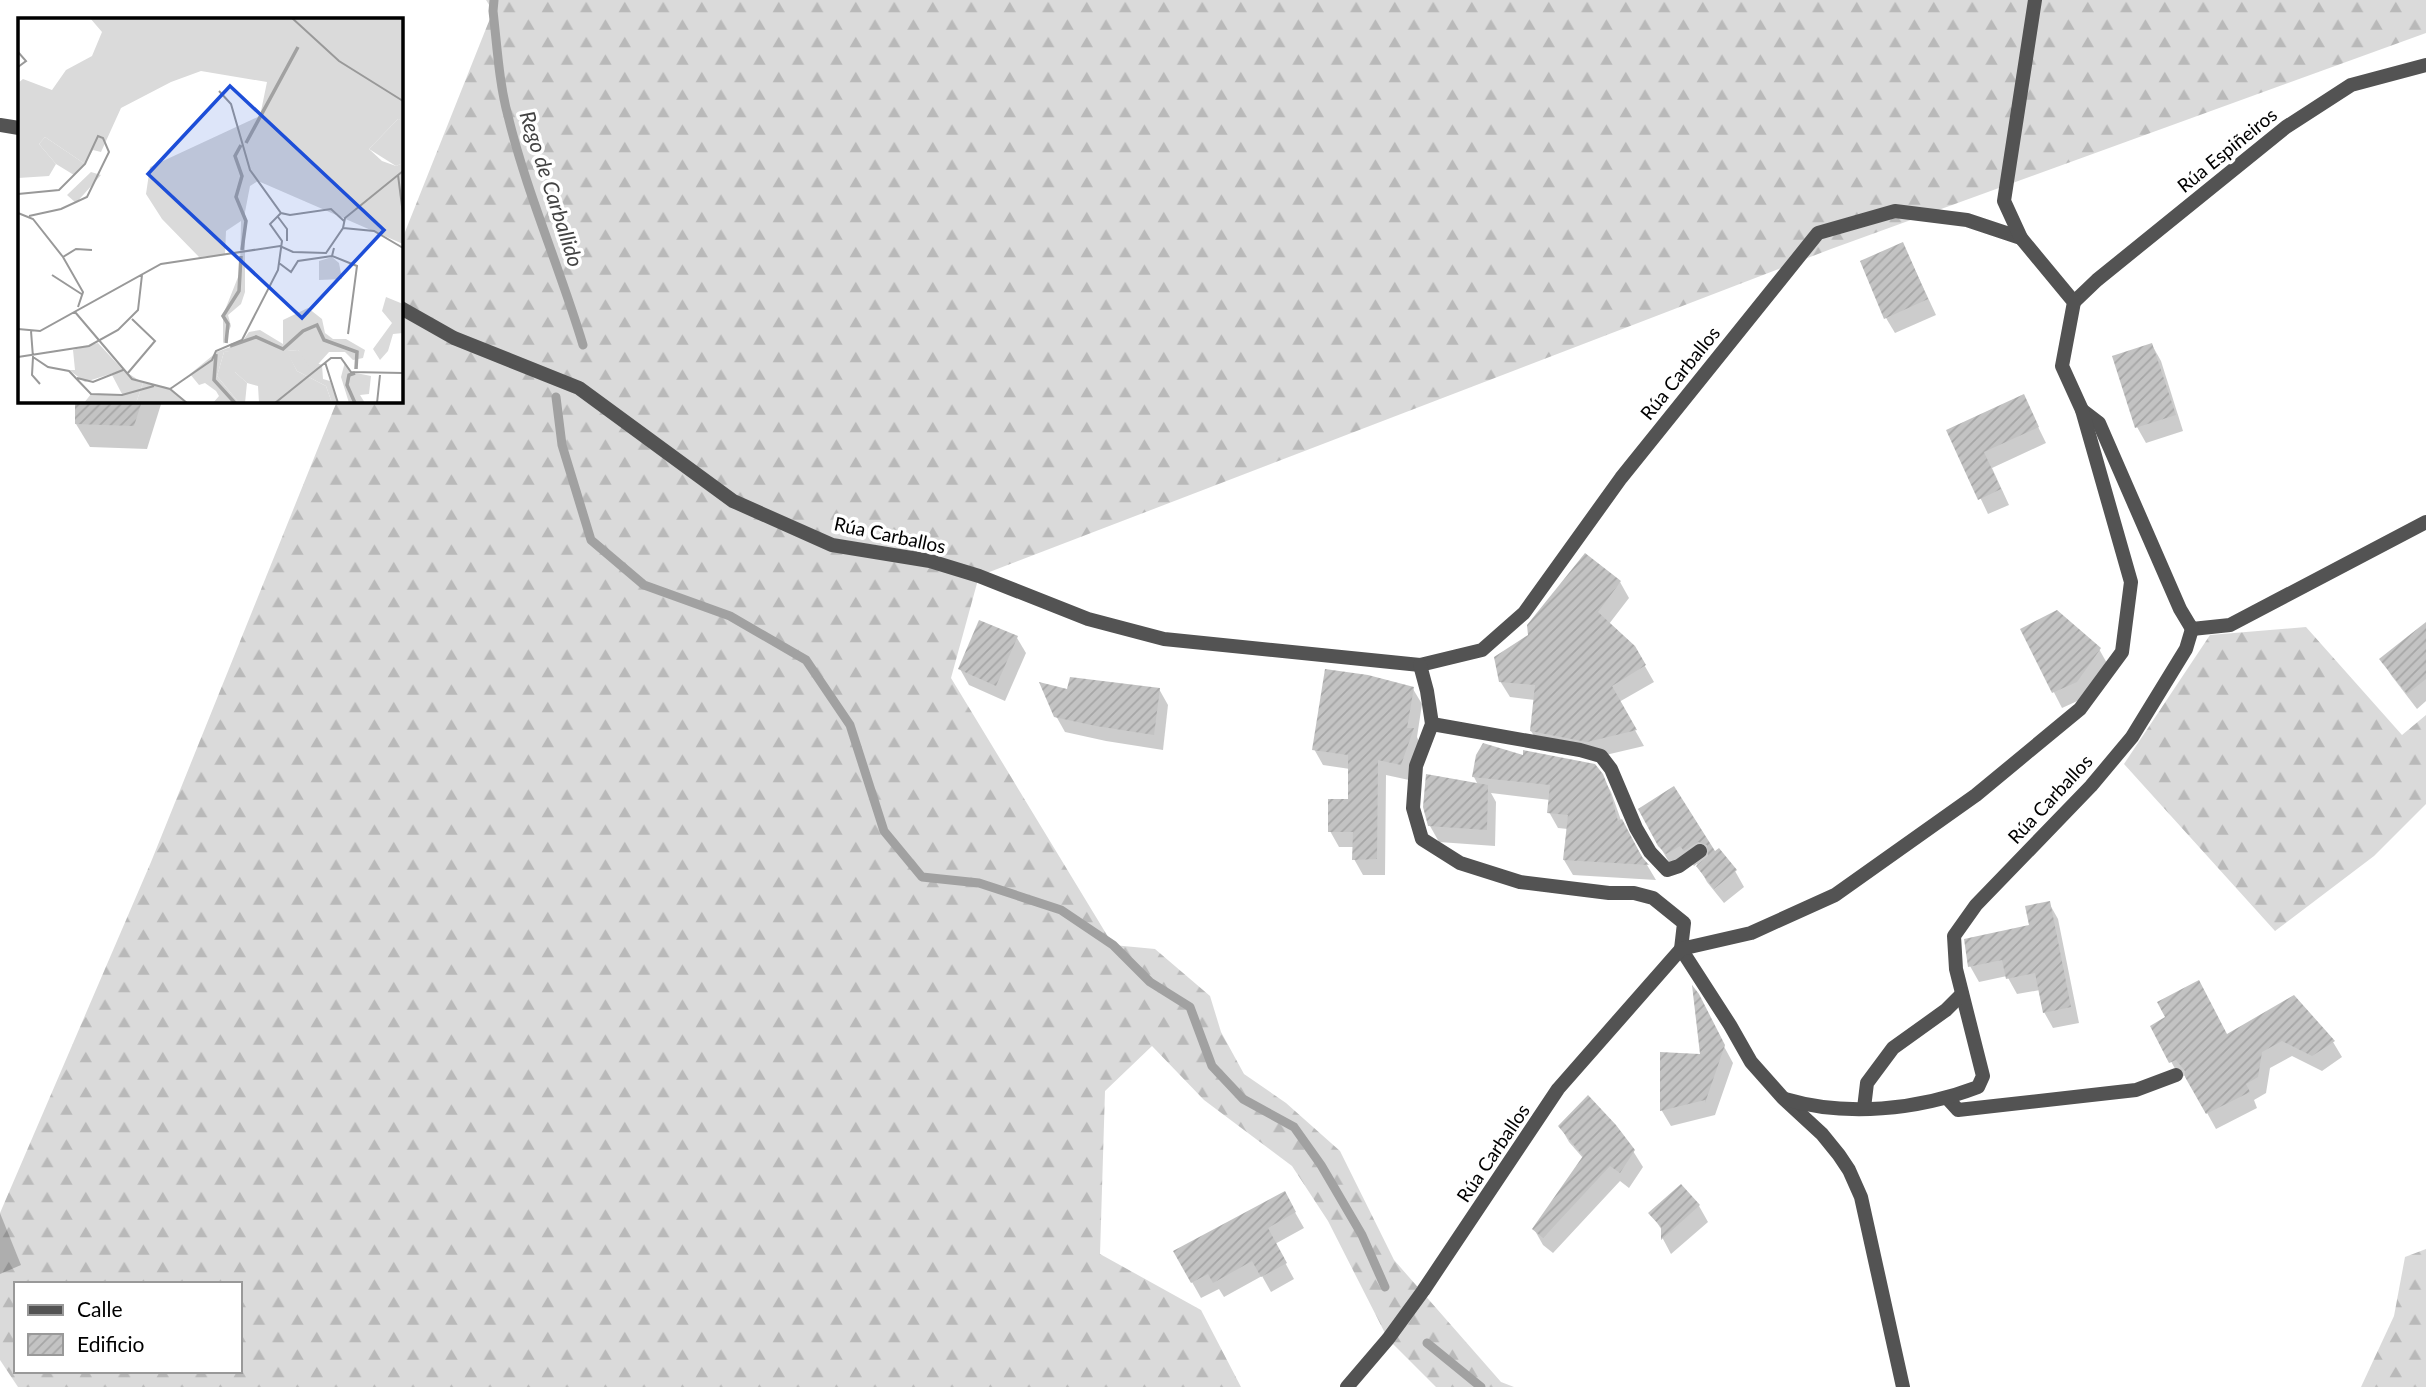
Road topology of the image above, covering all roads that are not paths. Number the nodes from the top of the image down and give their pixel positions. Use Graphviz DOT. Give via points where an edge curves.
graph roads {
  1 [pos="2035,0"];
  2 [pos="2426,65"];
  3 [pos="0,125"];
  4 [pos="18,128"];
  5 [pos="2021,238"];
  6 [pos="2074,302"];
  7 [pos="402,309"];
  8 [pos="2082,410"];
  9 [pos="2426,522"];
  10 [pos="2192,629"];
  11 [pos="1420,665"];
  12 [pos="1432,724"];
  13 [pos="1700,850"];
  14 [pos="1681,949"];
  15 [pos="1962,995"];
  16 [pos="2176,1075"];
  17 [pos="1783,1098"];
  18 [pos="1948,1099"];
  19 [pos="1864,1108"];
  20 [pos="1347,1387"];
  21 [pos="1903,1387"];
  1 -- 5 [label="street" via="2004,201"];
  2 -- 6 [label="street, Rúa Espiñeiros" via="2351,85 2286,127"];
  3 -- 4 [label="street"];
  5 -- 6 [label="street"];
  5 -- 11 [label="street, Rúa Carballos" via="1967,220 1895,211 1818,233 1621,478 1524,613 1482,650"];
  6 -- 8 [label="street" via="2062,366"];
  7 -- 11 [label="street, Rúa Carballos" via="454,338 579,388 733,501 832,545 930,561 1088,619 1164,639"];
  8 -- 10 [label="street" via="2099,423"];
  8 -- 14 [label="street" via="2131,582 2122,652 2080,709 1976,795 1835,895 1751,933"];
  9 -- 10 [label="street" via="2231,625"];
  10 -- 15 [label="street, Rúa Carballos" via="2186,649 2132,737 1976,905 1954,936"];
  11 -- 12 [label="street"];
  12 -- 13 [label="street" via="1601,756 1636,828 1667,870"];
  12 -- 14 [label="street" via="1416,766 1413,808 1422,839 1461,863 1520,883 1653,898 1684,923"];
  14 -- 17 [label="street" via="1751,1062"];
  14 -- 20 [label="street, Rúa Carballos" via="1558,1089 1423,1291"];
  15 -- 18 [label="street, Rúa Carballos" via="1983,1076 1978,1087"];
  15 -- 19 [label="street" via="1893,1048 1867,1083"];
  16 -- 18 [label="street" via="2136,1090 1972,1109 1958,1110"];
  17 -- 19 [label="street, Rúa Carballos"];
  17 -- 21 [label="street" via="1839,1155 1861,1197"];
  18 -- 19 [label="street, Rúa Carballos"];
}
